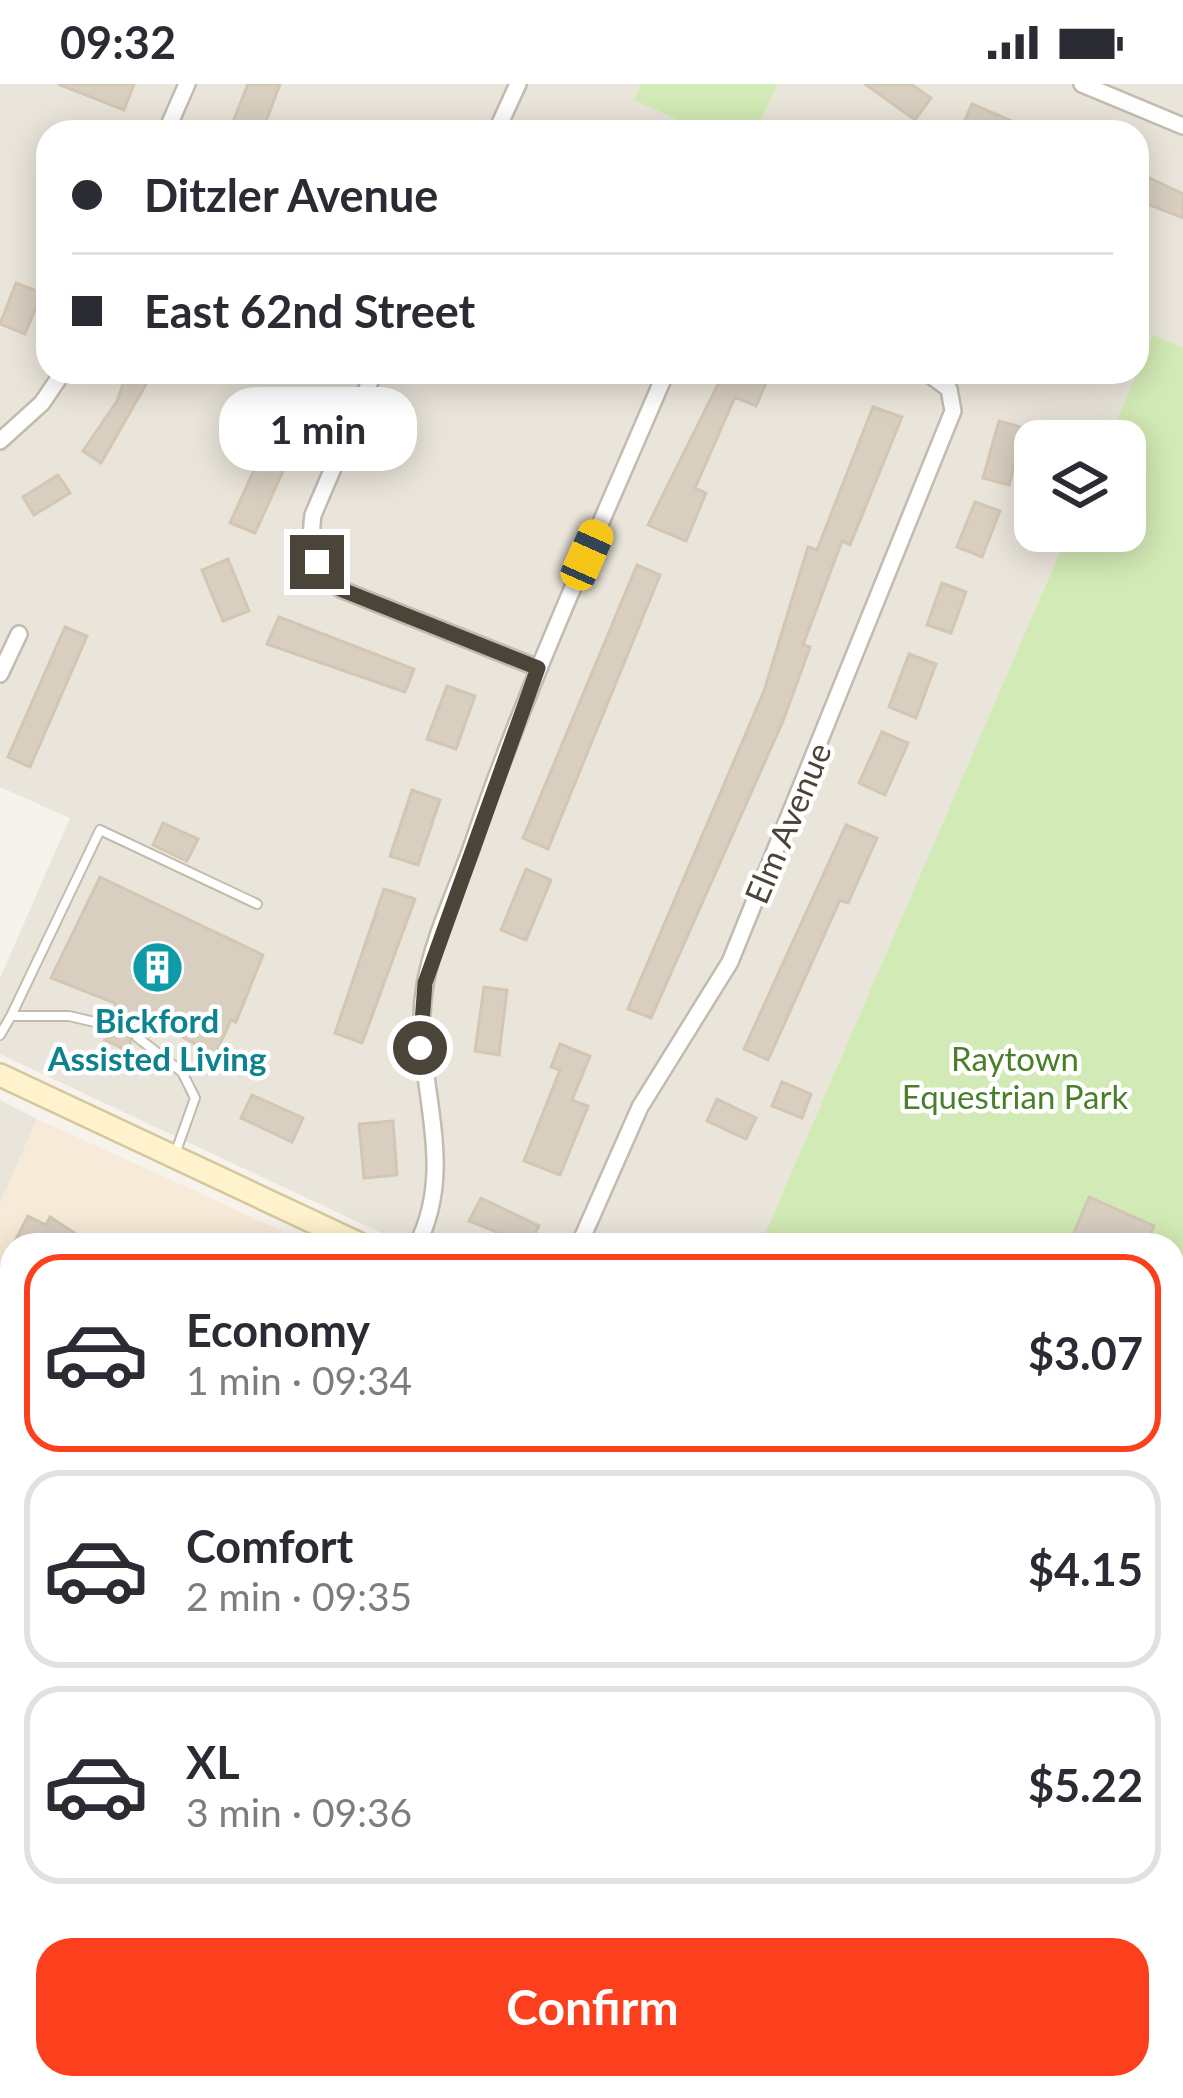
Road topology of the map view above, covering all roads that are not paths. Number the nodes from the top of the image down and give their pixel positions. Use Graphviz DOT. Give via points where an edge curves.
graph roads {
  1 [pos="187,84"];
  2 [pos="518,84"];
  3 [pos="1082,84"];
  4 [pos="171,120"];
  5 [pos="502,120"];
  6 [pos="1183,125"];
  7 [pos="55,384"];
  8 [pos="369,384"];
  9 [pos="661,384"];
  10 [pos="944,384"];
  11 [pos="0,441"];
  12 [pos="19,634"];
  13 [pos="538,668"];
  14 [pos="0,674"];
  15 [pos="257,904"];
  16 [pos="11,1016"];
  17 [pos="112,1026"];
  18 [pos="0,1035"];
  19 [pos="137,1037"];
  20 [pos="0,1075"];
  21 [pos="174,1157"];
  22 [pos="336,1233"];
  23 [pos="421,1233"];
  24 [pos="584,1233"];
  1 -- 4 [label="street"];
  2 -- 5 [label="street"];
  3 -- 6 [label="street"];
  7 -- 11 [label="street"];
  8 -- 13 [label="street" via="313,515 317,562 340,589"];
  9 -- 13 [label="street"];
  10 -- 24 [label="street, Elm Avenue" via="953,411 730,962 640,1107"];
  12 -- 14 [label="street"];
  13 -- 23 [label="street" via="425,983 420,1048 438,1175"];
  15 -- 16 [label="lane" via="100,830"];
  16 -- 17 [label="lane"];
  16 -- 18 [label="lane"];
  19 -- 21 [label="lane" via="182,1072 195,1098"];
  20 -- 21 [label="main road"];
  21 -- 22 [label="main road"];
}
